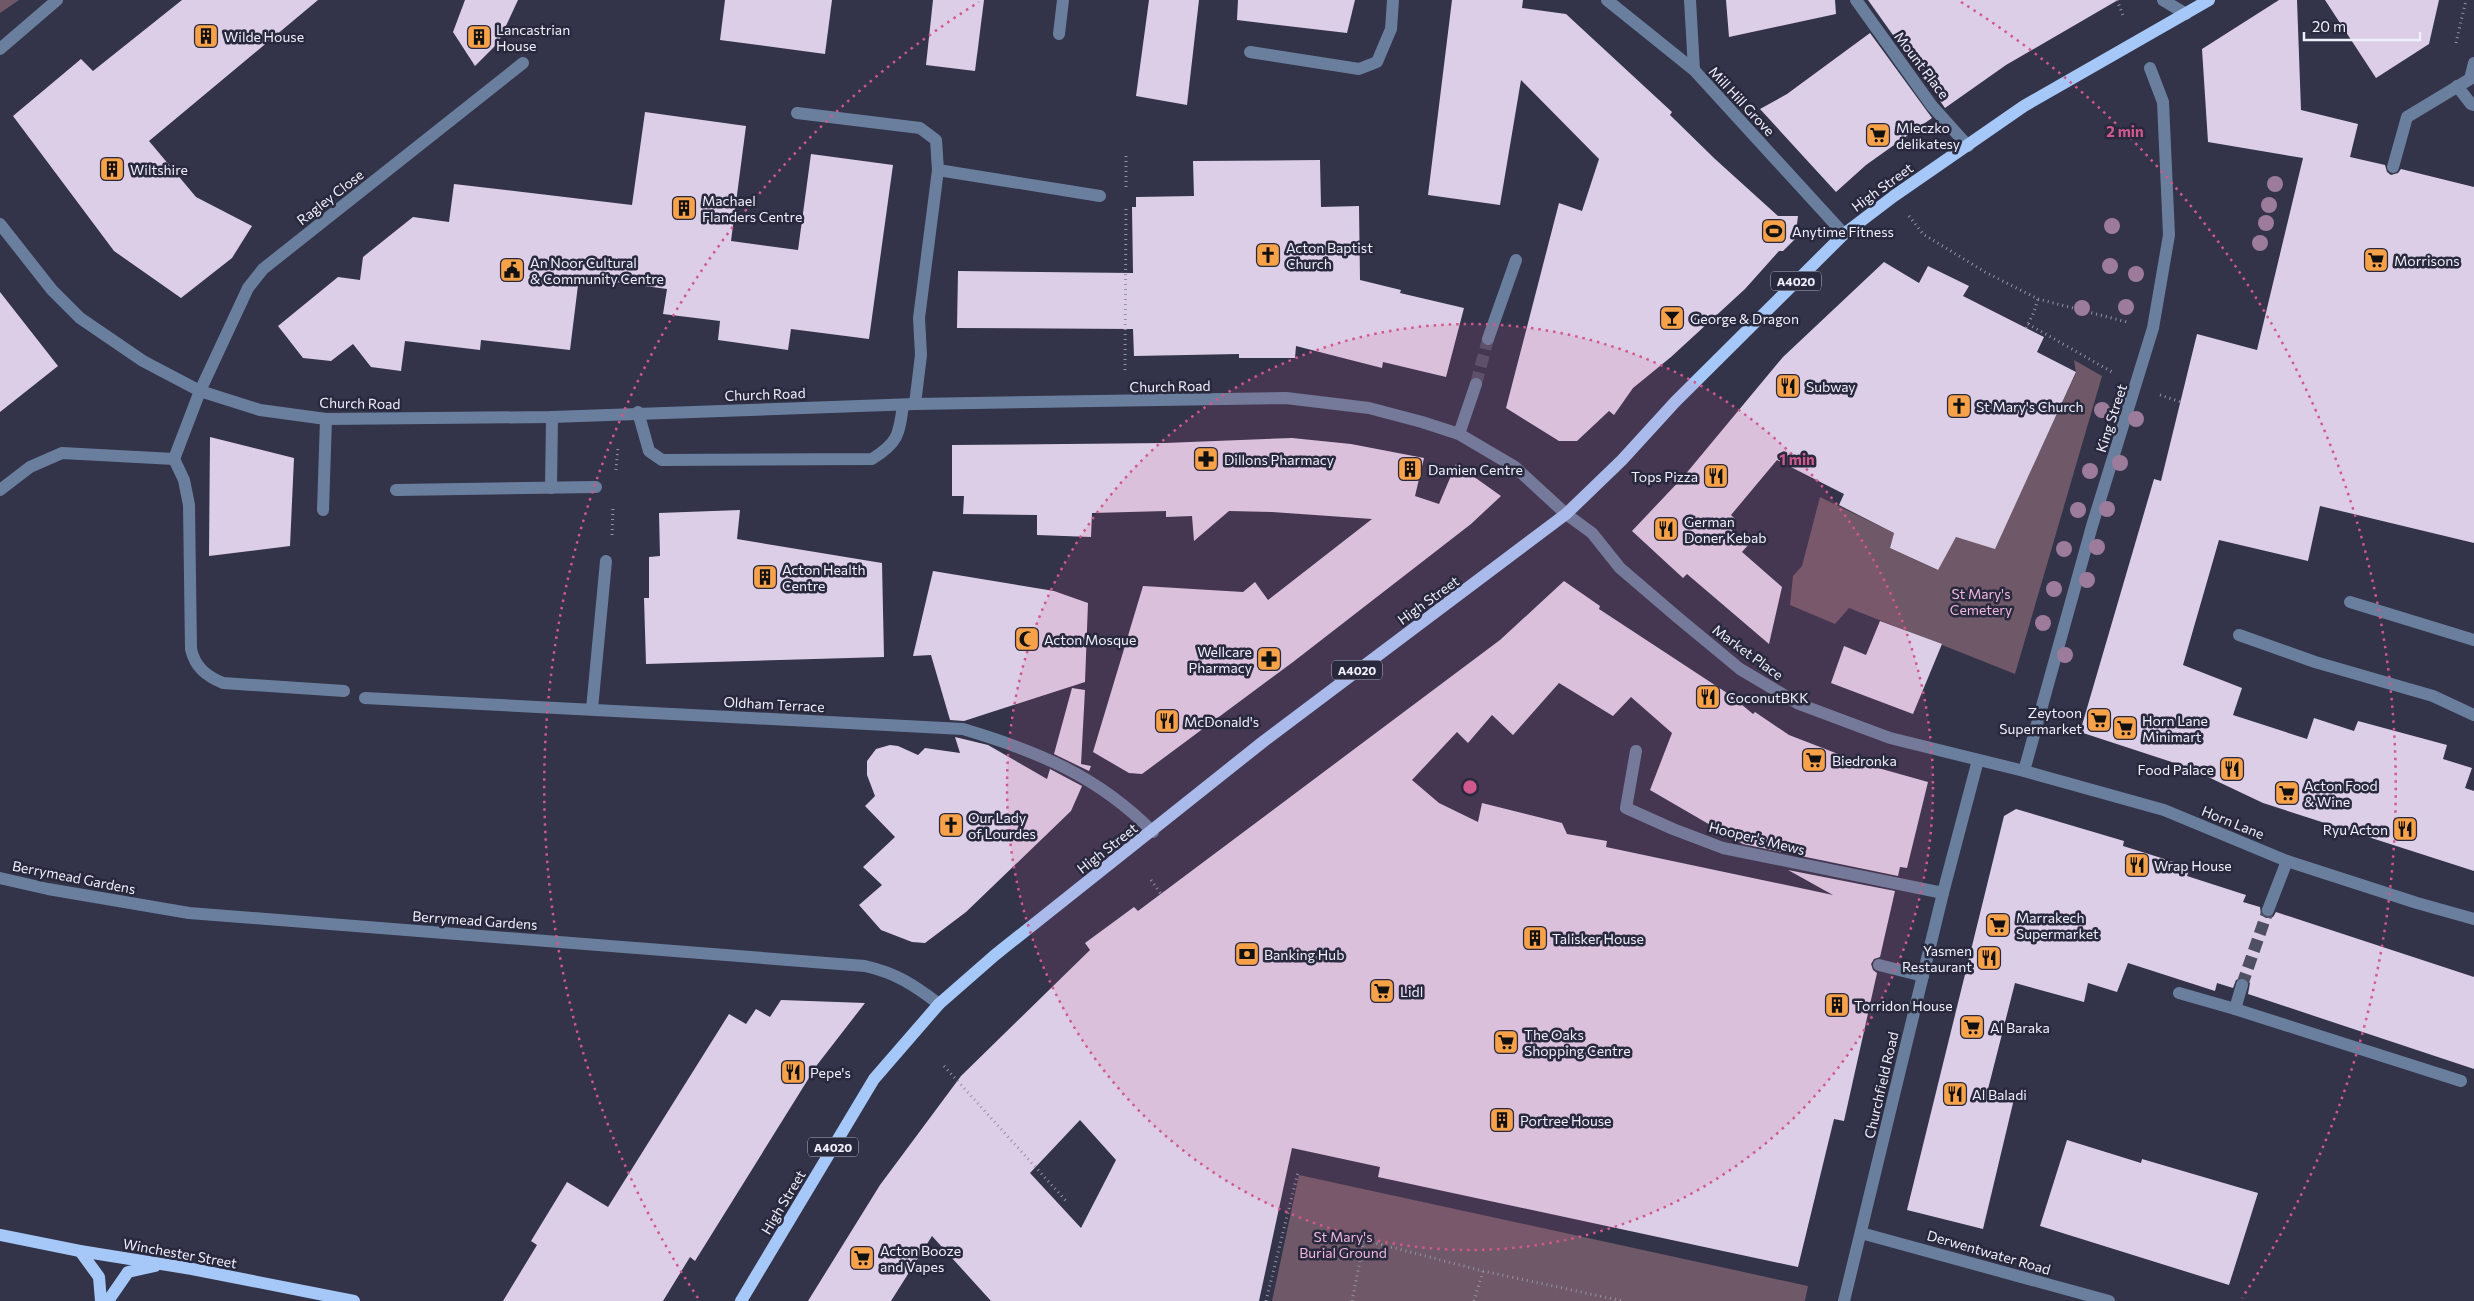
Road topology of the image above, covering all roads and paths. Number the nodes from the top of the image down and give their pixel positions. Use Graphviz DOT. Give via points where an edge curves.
graph roads {
  1 [pos="57,0"];
  2 [pos="1063,0"];
  3 [pos="1393,0"];
  4 [pos="1608,0"];
  5 [pos="1690,0"];
  6 [pos="1856,0"];
  7 [pos="2117,0"];
  8 [pos="2163,0"];
  9 [pos="2209,0"];
  10 [pos="2122,13"];
  11 [pos="2186,14"];
  12 [pos="1059,34"];
  13 [pos="0,49"];
  14 [pos="1250,52"];
  15 [pos="523,63"];
  16 [pos="2474,63"];
  17 [pos="2150,68"];
  18 [pos="1694,70"];
  19 [pos="2457,86"];
  20 [pos="2474,105"];
  21 [pos="797,113"];
  22 [pos="1968,146"];
  23 [pos="1126,152"];
  24 [pos="2393,167"];
  25 [pos="938,170"];
  26 [pos="1126,192"];
  27 [pos="1100,196"];
  28 [pos="1894,196"];
  29 [pos="1126,202"];
  30 [pos="0,224"];
  31 [pos="1844,234"];
  32 [pos="1516,260"];
  33 [pos="2038,299"];
  34 [pos="2154,328"];
  35 [pos="1488,339"];
  36 [pos="1125,370"];
  37 [pos="1476,384"];
  38 [pos="2137,385"];
  39 [pos="200,391"];
  40 [pos="909,405"];
  41 [pos="638,412"];
  42 [pos="552,417"];
  43 [pos="326,419"];
  44 [pos="1458,434"];
  45 [pos="618,444"];
  46 [pos="174,459"];
  47 [pos="615,473"];
  48 [pos="596,487"];
  49 [pos="551,488"];
  50 [pos="0,490"];
  51 [pos="396,490"];
  52 [pos="613,502"];
  53 [pos="323,510"];
  54 [pos="1566,514"];
  55 [pos="613,529"];
  56 [pos="606,561"];
  57 [pos="2350,602"];
  58 [pos="2239,635"];
  59 [pos="2474,640"];
  60 [pos="344,691"];
  61 [pos="365,698"];
  62 [pos="592,709"];
  63 [pos="2474,715"];
  64 [pos="1636,751"];
  65 [pos="1978,760"];
  66 [pos="2024,771"];
  67 [pos="1152,832"];
  68 [pos="2287,861"];
  69 [pos="0,878"];
  70 [pos="1151,880"];
  71 [pos="1943,893"];
  72 [pos="1161,894"];
  73 [pos="2268,910"];
  74 [pos="2474,919"];
  75 [pos="1879,965"];
  76 [pos="1923,976"];
  77 [pos="2242,985"];
  78 [pos="2179,993"];
  79 [pos="939,1004"];
  80 [pos="2235,1009"];
  81 [pos="944,1066"];
  82 [pos="2460,1081"];
  83 [pos="1298,1172"];
  84 [pos="1068,1202"];
  85 [pos="1861,1232"];
  86 [pos="0,1234"];
  87 [pos="80,1252"];
  88 [pos="163,1264"];
  89 [pos="1483,1271"];
  90 [pos="101,1301"];
  91 [pos="108,1301"];
  92 [pos="354,1301"];
  93 [pos="741,1301"];
  94 [pos="1266,1301"];
  95 [pos="1352,1301"];
  96 [pos="1474,1301"];
  97 [pos="1623,1301"];
  98 [pos="1844,1301"];
  99 [pos="2109,1301"];
  1 -- 13 [label="street"];
  2 -- 12 [label="street"];
  3 -- 14 [label="street" via="1391,29 1377,62 1359,69"];
  4 -- 18 [label="street, Mill Hill Grove"];
  5 -- 18 [label="street"];
  6 -- 22 [label="street, Mount Place" via="1932,106"];
  7 -- 10 [label="path"];
  8 -- 11 [label="street"];
  9 -- 11 [label="main road, High Street / A4020"];
  11 -- 22 [label="main road, High Street / A4020" via="2024,106"];
  15 -- 39 [label="street, Ragley Close" via="262,269 248,288"];
  16 -- 19 [label="street" via="2470,79"];
  17 -- 34 [label="street, King Street" via="2163,102 2169,235"];
  18 -- 31 [label="street, Mill Hill Grove"];
  19 -- 20 [label="street"];
  19 -- 24 [label="street" via="2407,118"];
  21 -- 25 [label="street" via="920,128 936,140"];
  22 -- 28 [label="main road, High Street / A4020"];
  23 -- 26 [label="path"];
  25 -- 27 [label="street"];
  25 -- 40 [label="street" via="919,318 921,355"];
  28 -- 31 [label="main road, High Street / A4020"];
  28 -- 33 [label="path" via="1924,234 1985,272"];
  29 -- 36 [label="path"];
  30 -- 39 [label="street, Church Road" via="52,290 80,318 143,361"];
  31 -- 54 [label="main road, High Street / A4020"];
  32 -- 35 [label="street"];
  33 -- 34 [label="path"];
  33 -- 38 [label="path" via="2027,326"];
  34 -- 38 [label="street, King Street"];
  37 -- 44 [label="street"];
  38 -- 66 [label="street, King Street" via="2092,526"];
  39 -- 43 [label="street, Church Road" via="260,410"];
  39 -- 46 [label="street, Ragley Close"];
  40 -- 41 [label="street, Church Road"];
  40 -- 41 [label="street" via="891,447 872,459 662,460 649,451"];
  40 -- 44 [label="street, Church Road" via="1286,398 1369,408"];
  41 -- 42 [label="street, Church Road"];
  42 -- 43 [label="street, Church Road"];
  42 -- 49 [label="street"];
  43 -- 53 [label="street"];
  44 -- 54 [label="street, Church Road" via="1515,467"];
  45 -- 47 [label="path"];
  46 -- 50 [label="street" via="62,453 30,468"];
  46 -- 60 [label="street" via="184,480 189,505 191,649 194,663 210,678 223,683"];
  48 -- 49 [label="street"];
  49 -- 51 [label="street"];
  52 -- 55 [label="path"];
  54 -- 65 [label="street, Market Place" via="1592,533 1620,568 1662,604 1740,669 1775,691 1799,704 1890,738"];
  54 -- 67 [label="main road, High Street / A4020" via="1264,741"];
  56 -- 62 [label="street"];
  57 -- 59 [label="street"];
  58 -- 63 [label="street" via="2315,662 2433,696"];
  61 -- 62 [label="street, Oldham Terrace"];
  62 -- 67 [label="street, Oldham Terrace" via="963,729 1009,743 1091,780 1132,811"];
  64 -- 71 [label="street, Hooper's Mews" via="1626,808 1634,812 1723,848"];
  65 -- 66 [label="street, Horn Lane"];
  65 -- 71 [label="street, Churchfield Road"];
  66 -- 68 [label="street, Horn Lane" via="2164,810"];
  67 -- 79 [label="main road, High Street / A4020" via="995,955"];
  68 -- 73 [label="street"];
  68 -- 74 [label="street, Horn Lane"];
  69 -- 79 [label="street, Berrymead Gardens" via="189,913 865,966 890,972"];
  70 -- 72 [label="path"];
  71 -- 76 [label="street, Churchfield Road"];
  75 -- 76 [label="street"];
  76 -- 85 [label="street, Churchfield Road"];
  77 -- 80 [label="street"];
  78 -- 80 [label="street"];
  79 -- 93 [label="main road, High Street / A4020" via="874,1079"];
  80 -- 82 [label="street"];
  81 -- 84 [label="path"];
  83 -- 94 [label="path"];
  85 -- 98 [label="street, Churchfield Road"];
  85 -- 99 [label="street, Derwentwater Road"];
  86 -- 87 [label="main road, Winchester Street"];
  87 -- 88 [label="main road, Winchester Street"];
  87 -- 90 [label="main road" via="99,1278"];
  88 -- 91 [label="main road" via="128,1272"];
  88 -- 92 [label="main road, Winchester Street"];
  89 -- 95 [label="path" via="1364,1240"];
  89 -- 96 [label="path"];
  89 -- 97 [label="path"];
}
